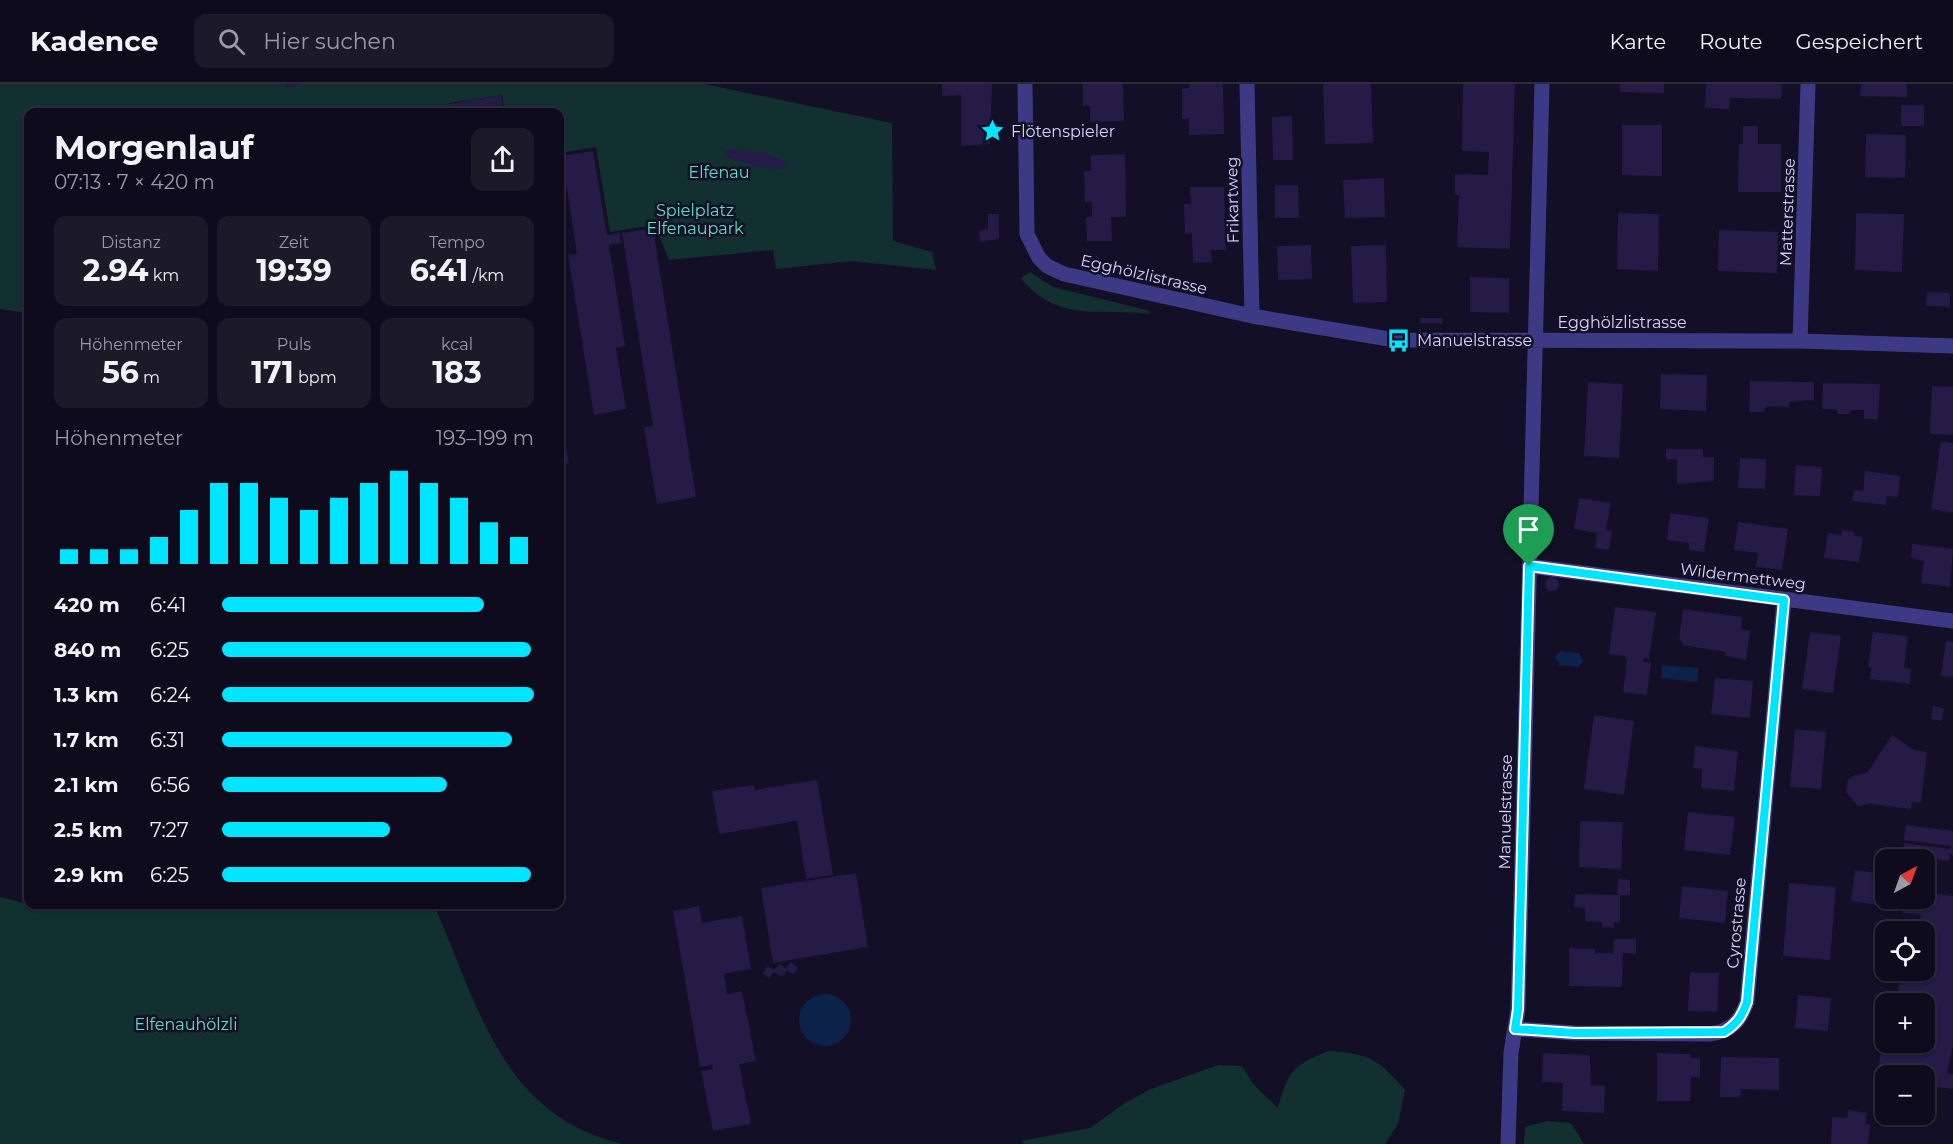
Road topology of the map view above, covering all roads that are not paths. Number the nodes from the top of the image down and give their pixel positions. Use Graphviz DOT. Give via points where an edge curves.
graph roads {
  1 [pos="1025,84"];
  2 [pos="1247,84"];
  3 [pos="1542,84"];
  4 [pos="1808,84"];
  5 [pos="1252,316"];
  6 [pos="1534,340"];
  7 [pos="1800,340"];
  8 [pos="1953,346"];
  9 [pos="1529,566"];
  10 [pos="1784,600"];
  11 [pos="1953,621"];
  12 [pos="1515,1029"];
  13 [pos="1508,1144"];
  1 -- 5 [label="street, Egghölzlistrasse" via="1027,234 1047,266 1064,274"];
  2 -- 5 [label="street, Frikartweg"];
  3 -- 6 [label="street, Manuelstrasse"];
  4 -- 7 [label="street, Matterstrasse"];
  5 -- 6 [label="street, Egghölzlistrasse" via="1395,340"];
  6 -- 7 [label="street, Egghölzlistrasse"];
  6 -- 9 [label="street, Manuelstrasse"];
  7 -- 8 [label="street, Egghölzlistrasse"];
  9 -- 10 [label="street, Wildermettweg"];
  9 -- 12 [label="street, Manuelstrasse"];
  10 -- 11 [label="street, Wildermettweg"];
  10 -- 12 [label="street, Cyrostrasse" via="1748,990 1742,1016 1724,1032 1710,1034"];
  12 -- 13 [label="street, Manuelstrasse"];
}
